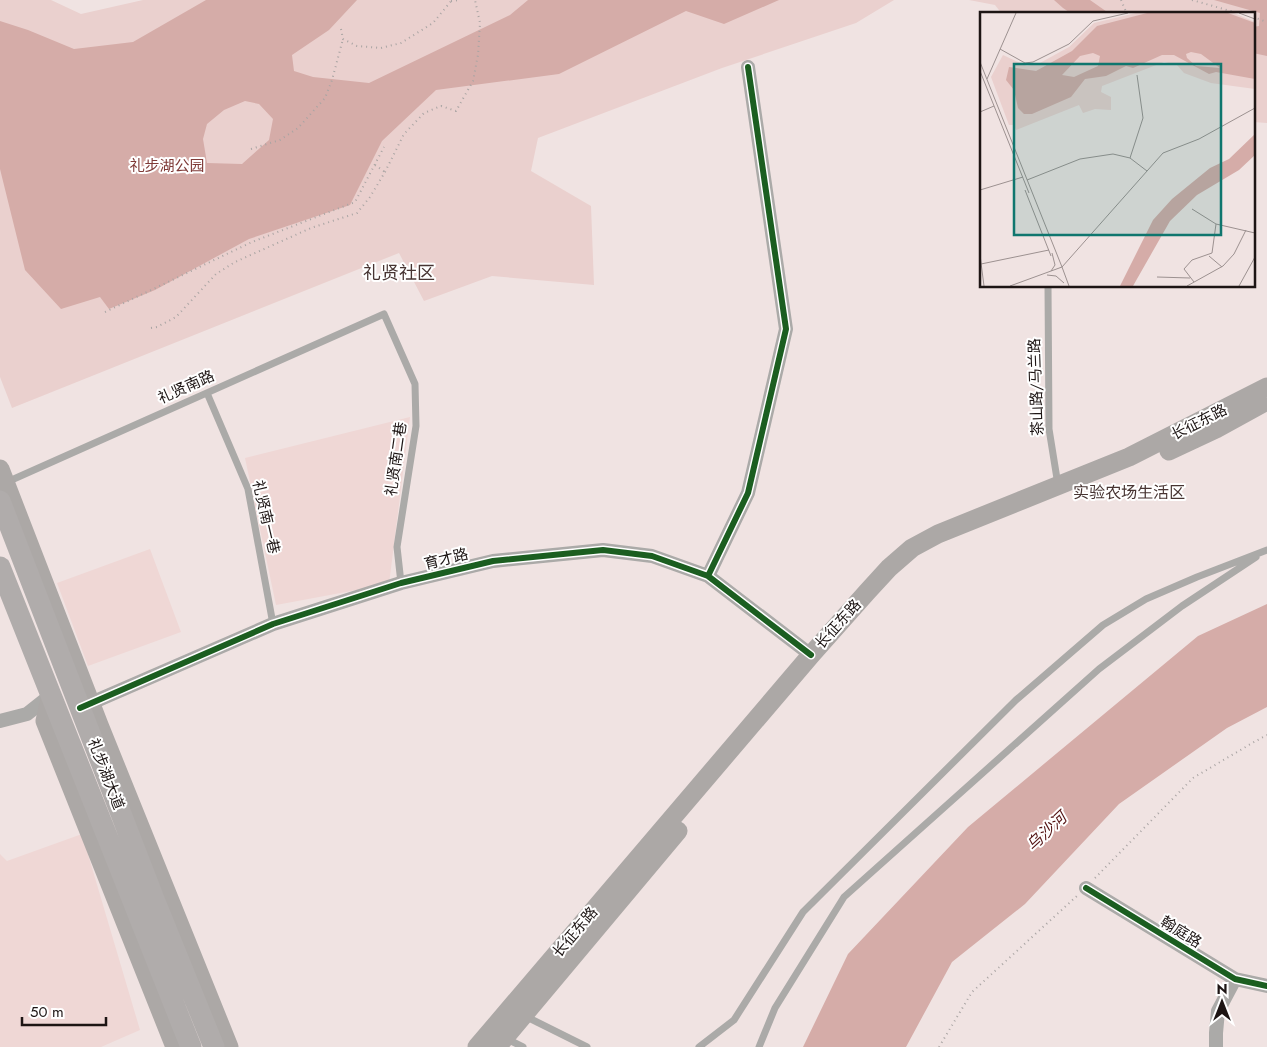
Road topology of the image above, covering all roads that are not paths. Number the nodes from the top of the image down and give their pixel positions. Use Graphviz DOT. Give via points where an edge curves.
graph roads {
  1 [pos="748,67"];
  2 [pos="1048,288"];
  3 [pos="384,314"];
  4 [pos="1267,387"];
  5 [pos="207,393"];
  6 [pos="1267,401"];
  7 [pos="1,485"];
  8 [pos="1058,486"];
  9 [pos="1267,550"];
  10 [pos="0,567"];
  11 [pos="708,576"];
  12 [pos="401,583"];
  13 [pos="273,624"];
  14 [pos="811,655"];
  15 [pos="52,695"];
  16 [pos="85,706"];
  17 [pos="0,721"];
  18 [pos="1086,888"];
  19 [pos="1235,979"];
  20 [pos="1267,986"];
  21 [pos="524,1016"];
  22 [pos="501,1043"];
  23 [pos="175,1047"];
  24 [pos="191,1047"];
  25 [pos="214,1047"];
  26 [pos="229,1047"];
  27 [pos="477,1047"];
  28 [pos="523,1047"];
  29 [pos="587,1047"];
  30 [pos="699,1047"];
  31 [pos="759,1047"];
  32 [pos="1216,1047"];
  1 -- 11 [label="street" via="786,329 748,492"];
  2 -- 8 [label="lane, 茶山路/马兰路" via="1049,429"];
  3 -- 5 [label="lane, 礼贤南路"];
  3 -- 12 [label="lane, 礼贤南二巷" via="415,384 416,426 396,547"];
  4 -- 8 [label="main road, 长征东路" via="1129,457"];
  5 -- 7 [label="lane, 礼贤南路"];
  5 -- 13 [label="lane, 礼贤南一巷" via="248,489"];
  6 -- 21 [label="main road, 长征东路" via="1132,468 944,544 925,554 896,578 842,634"];
  7 -- 16 [label="main road, 礼步湖大道"];
  8 -- 14 [label="main road, 长征东路" via="938,534 912,548 889,568"];
  9 -- 30 [label="lane" via="1146,598 1103,625 1016,700 803,912 734,1020"];
  9 -- 31 [label="lane" via="1182,606 1100,669 844,898 775,1008"];
  10 -- 15 [label="main road, 礼步湖大道"];
  11 -- 12 [label="street, 育才路" via="652,556 603,550 493,561"];
  11 -- 14 [label="street, 育才路"];
  12 -- 13 [label="street, 育才路"];
  13 -- 16 [label="street, 育才路"];
  14 -- 27 [label="main road, 长征东路"];
  15 -- 17 [label="street" via="27,714"];
  15 -- 23 [label="main road" via="45,720"];
  15 -- 24 [label="main road, 礼步湖大道"];
  16 -- 25 [label="main road, 礼步湖大道" via="154,899"];
  16 -- 26 [label="main road"];
  18 -- 19 [label="street, 翰庭路"];
  19 -- 20 [label="street, 翰庭路"];
  19 -- 32 [label="street" via="1218,1011"];
  21 -- 22 [label="main road, 长征东路"];
  21 -- 29 [label="lane"];
  22 -- 28 [label="lane"];
}
